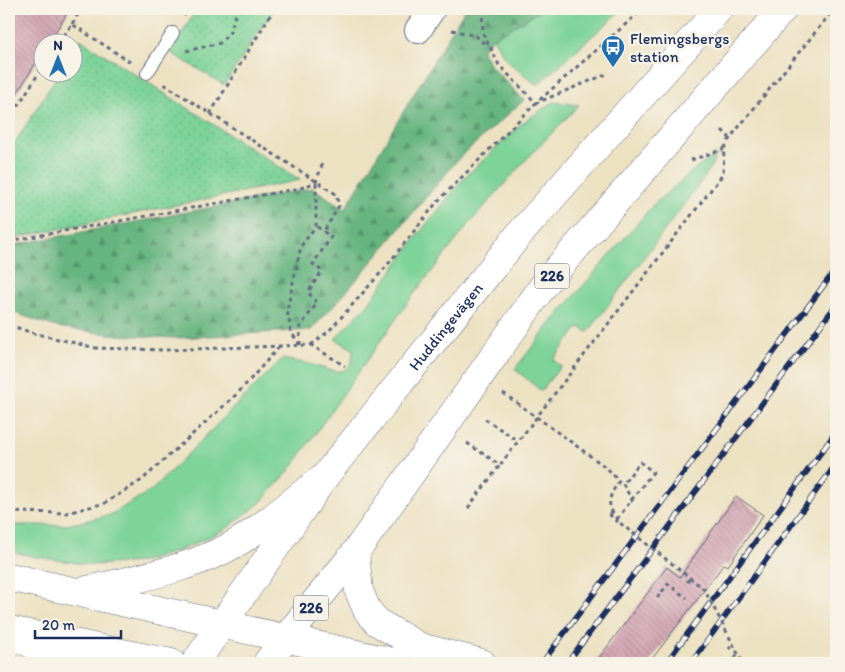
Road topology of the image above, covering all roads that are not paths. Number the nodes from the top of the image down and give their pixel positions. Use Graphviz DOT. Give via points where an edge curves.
graph roads {
  1 [pos="719,9"];
  2 [pos="783,9"];
  3 [pos="173,33"];
  4 [pos="147,73"];
  5 [pos="326,475"];
  6 [pos="355,553"];
  7 [pos="9,577"];
  8 [pos="77,593"];
  9 [pos="221,625"];
  10 [pos="9,631"];
  11 [pos="285,639"];
  12 [pos="58,663"];
  13 [pos="171,663"];
  14 [pos="195,663"];
  15 [pos="268,663"];
  16 [pos="397,663"];
  17 [pos="482,663"];
  1 -- 5 [label="main road, Huddingevägen" via="517,237"];
  2 -- 6 [label="main road, 226" via="546,282"];
  3 -- 4 [label="lane"];
  5 -- 8 [label="main road" via="245,538 203,559"];
  5 -- 9 [label="main road, Huddingevägen"];
  6 -- 11 [label="main road, 226"];
  6 -- 17 [label="main road" via="359,591 367,610 378,622 420,648"];
  7 -- 8 [label="main road"];
  8 -- 9 [label="main road"];
  9 -- 11 [label="main road"];
  9 -- 14 [label="main road, Huddingevägen"];
  10 -- 12 [label="main road"];
  10 -- 13 [label="main road"];
  11 -- 15 [label="main road, 226"];
  11 -- 16 [label="main road"];
}
